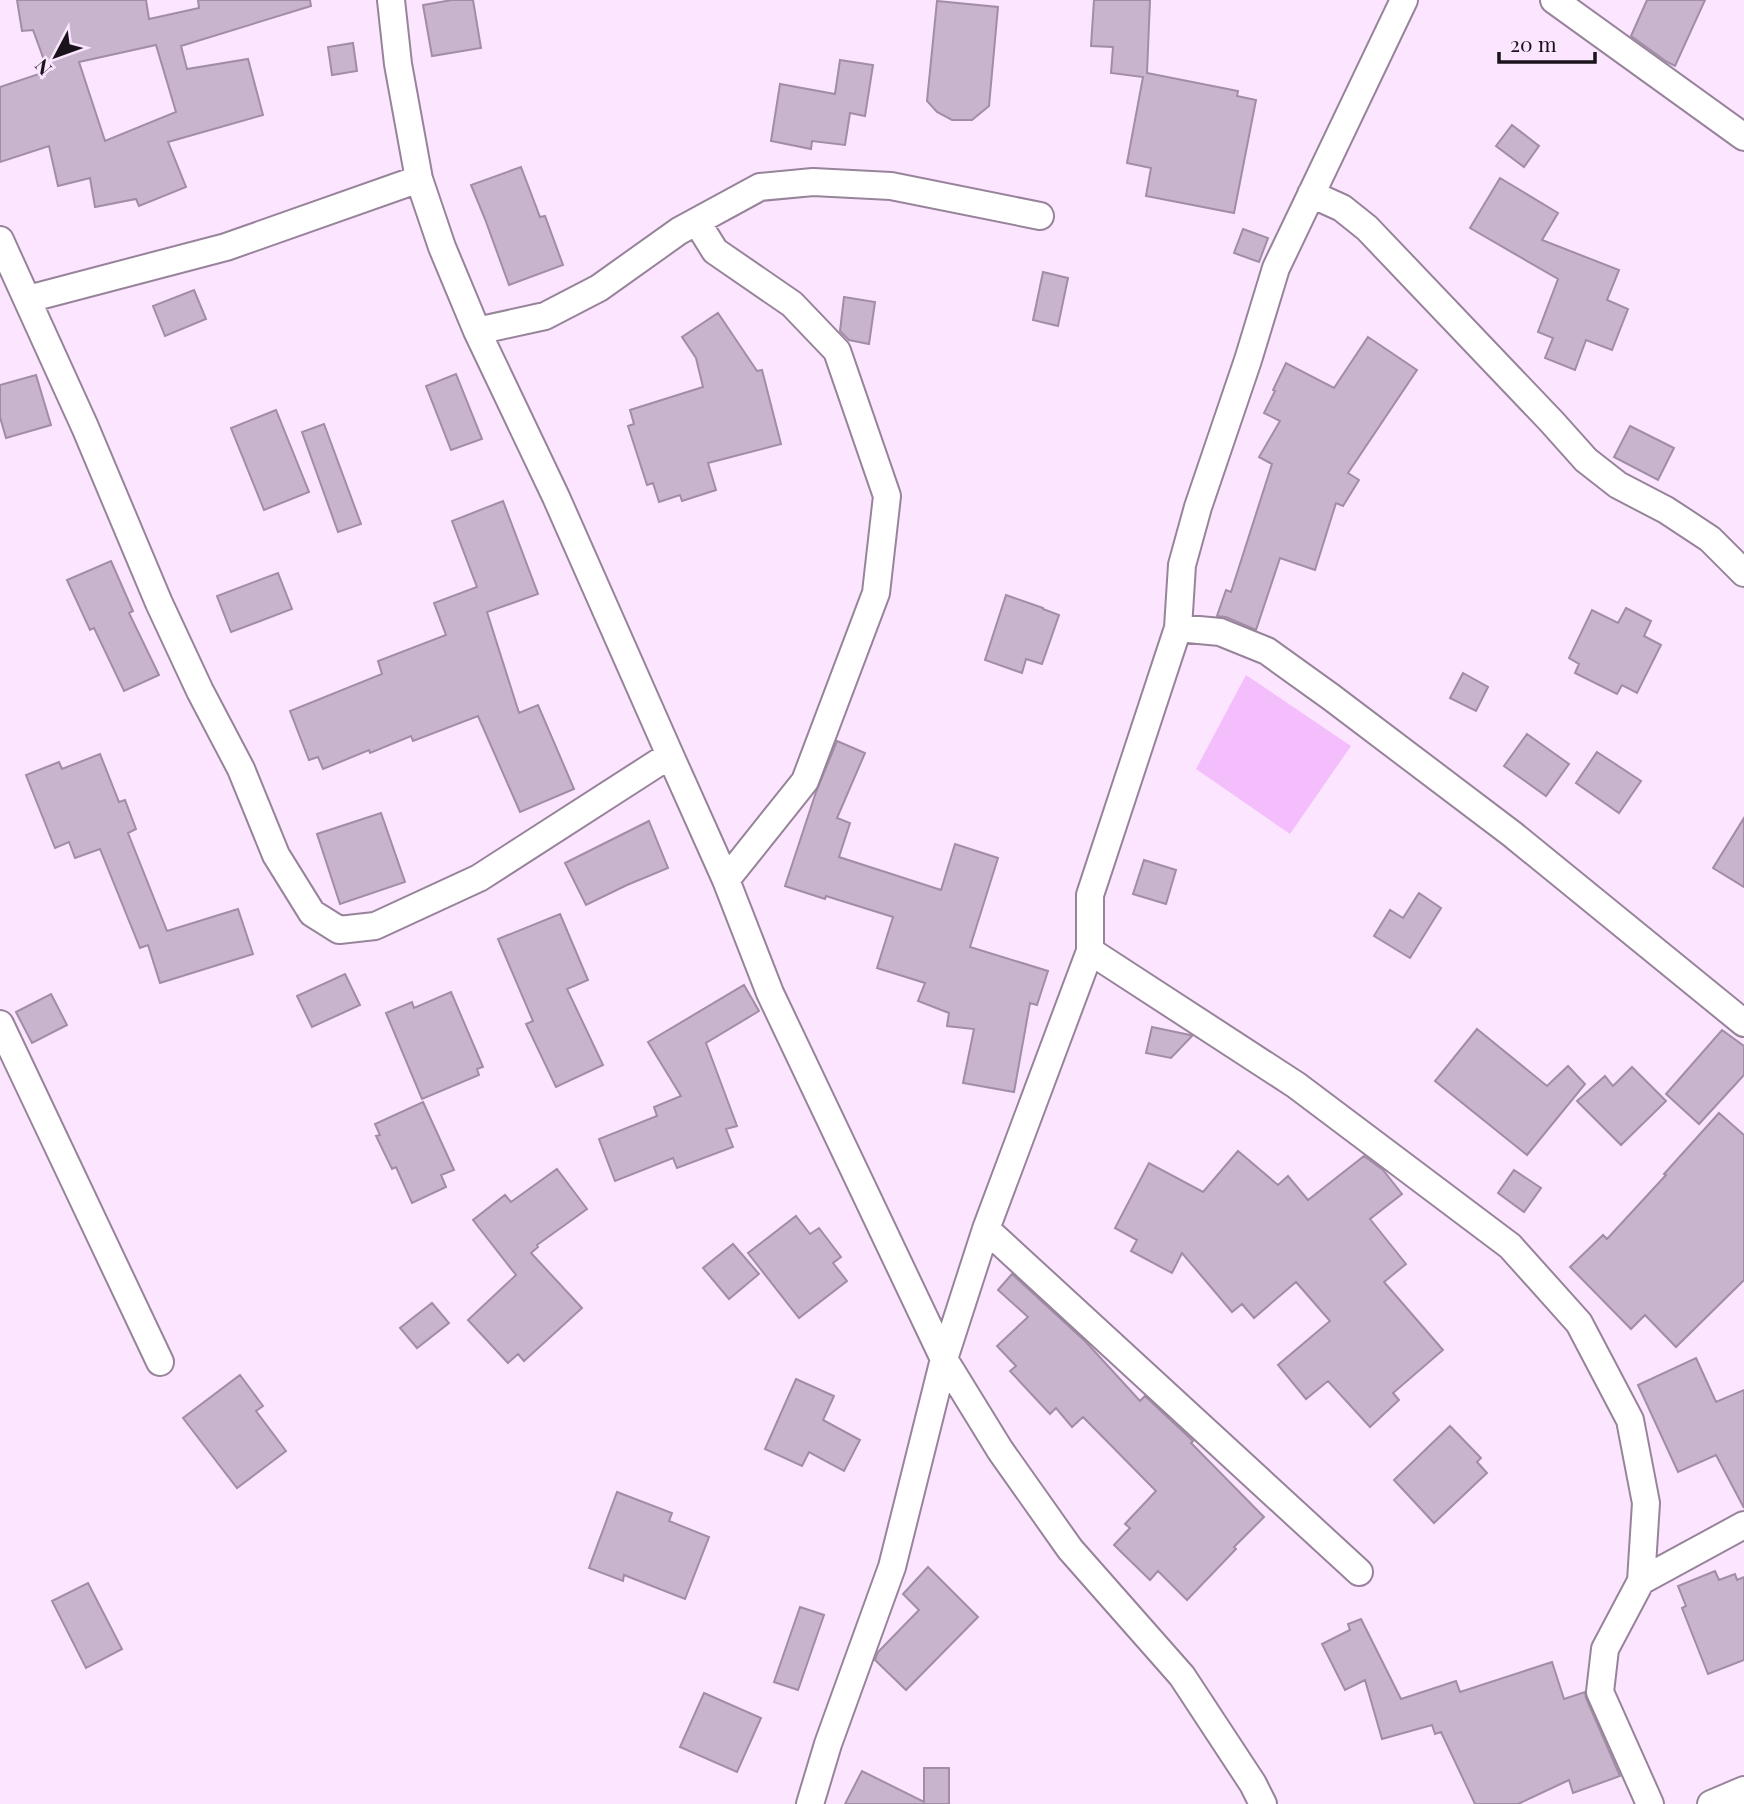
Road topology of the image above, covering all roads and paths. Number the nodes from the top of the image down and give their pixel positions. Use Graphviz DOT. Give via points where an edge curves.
graph roads {
  1 [pos="391,0"];
  2 [pos="1404,0"];
  3 [pos="1554,0"];
  4 [pos="1744,137"];
  5 [pos="419,179"];
  6 [pos="1311,194"];
  7 [pos="1040,216"];
  8 [pos="697,222"];
  9 [pos="0,240"];
  10 [pos="28,299"];
  11 [pos="477,331"];
  12 [pos="1744,573"];
  13 [pos="1178,628"];
  14 [pos="670,755"];
  15 [pos="726,880"];
  16 [pos="1090,951"];
  17 [pos="1744,1023"];
  18 [pos="0,1024"];
  19 [pos="986,1229"];
  20 [pos="944,1359"];
  21 [pos="160,1362"];
  22 [pos="1744,1525"];
  23 [pos="1359,1572"];
  24 [pos="1640,1581"];
  25 [pos="1744,1790"];
  26 [pos="810,1804"];
  27 [pos="1263,1804"];
  28 [pos="1650,1804"];
  29 [pos="1711,1804"];
  1 -- 5 [label="street"];
  2 -- 6 [label="street"];
  3 -- 4 [label="street"];
  5 -- 10 [label="street" via="226,247"];
  5 -- 11 [label="street"];
  6 -- 12 [label="street" via="1342,208 1367,228 1586,460 1618,485 1710,539"];
  6 -- 13 [label="street" via="1276,268 1198,507 1182,565"];
  7 -- 8 [label="street" via="891,186 813,182 760,187"];
  8 -- 11 [label="street" via="599,288 545,316"];
  8 -- 15 [label="street" via="715,251 792,303 837,351 887,496 876,593 805,781"];
  9 -- 10 [label="street"];
  10 -- 14 [label="street" via="159,603 241,769 276,855 312,913 340,930 375,926 479,878"];
  11 -- 14 [label="street"];
  13 -- 16 [label="street" via="1090,895"];
  13 -- 17 [label="street" via="1220,632 1267,651 1513,834"];
  14 -- 15 [label="street"];
  15 -- 20 [label="street" via="771,993"];
  16 -- 19 [label="street"];
  16 -- 24 [label="street" via="1296,1085 1500,1238 1579,1323 1630,1420 1646,1503"];
  18 -- 21 [label="street"];
  19 -- 20 [label="street"];
  19 -- 23 [label="street"];
  20 -- 26 [label="street" via="892,1567"];
  20 -- 27 [label="street" via="1000,1450 1070,1549 1182,1676"];
  22 -- 24 [label="street"];
  24 -- 28 [label="street" via="1605,1649 1600,1692"];
  25 -- 29 [label="street"];
}
